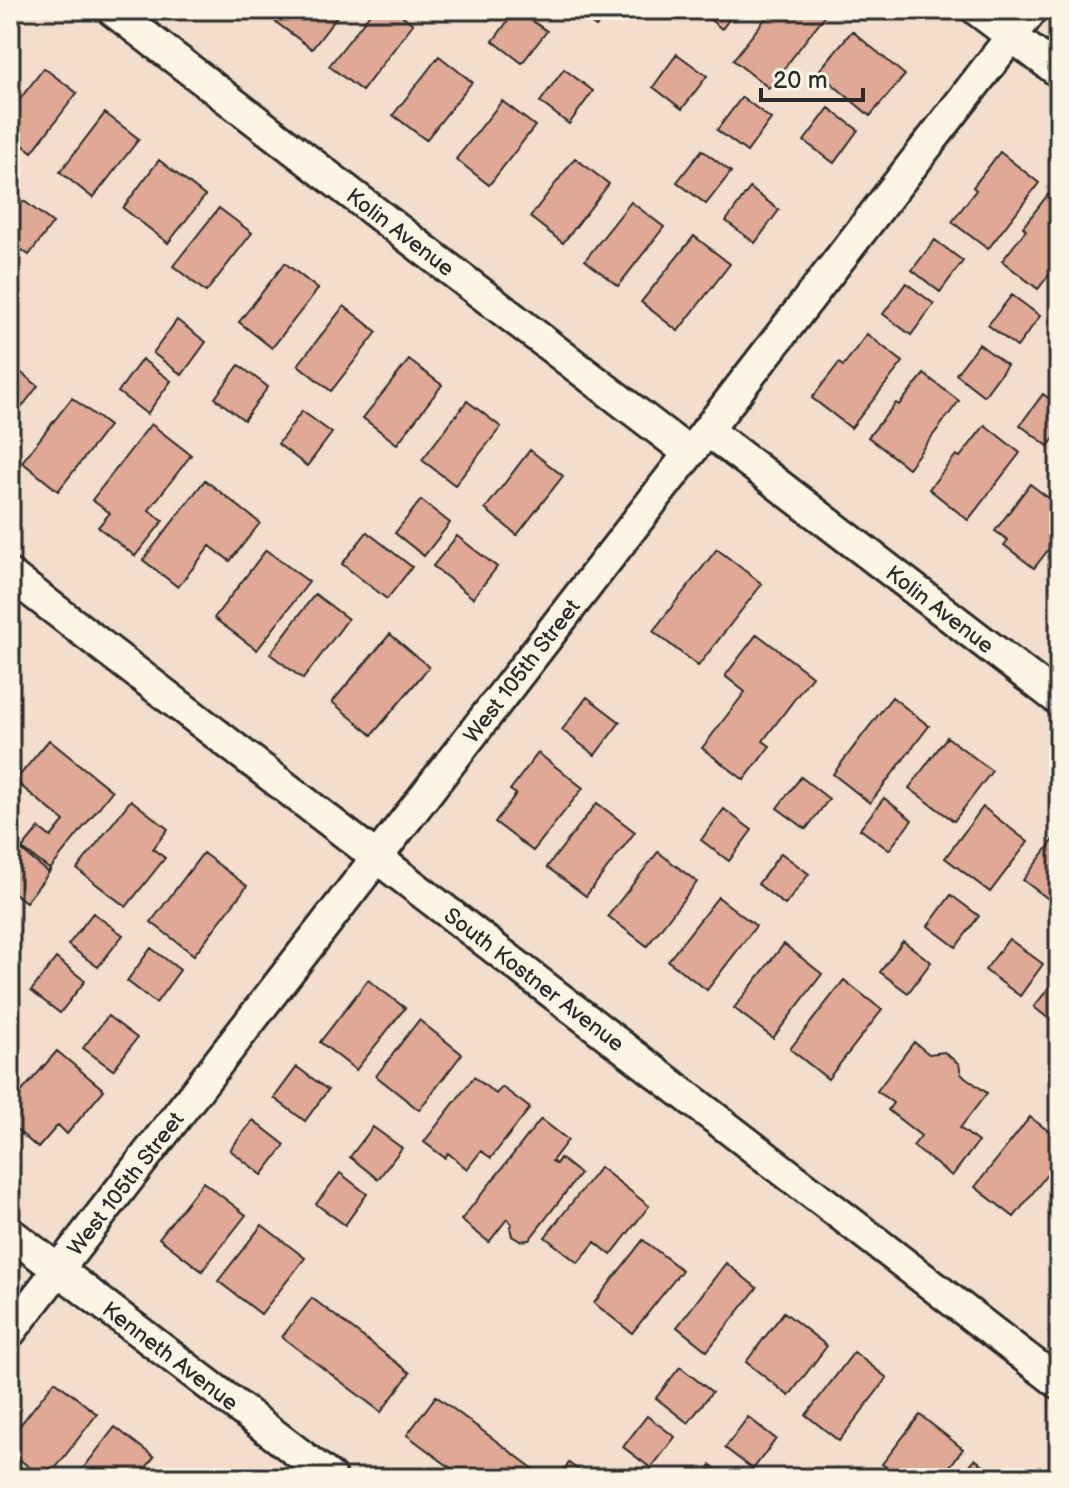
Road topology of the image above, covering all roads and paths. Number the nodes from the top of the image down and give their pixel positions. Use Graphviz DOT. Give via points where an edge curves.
graph roads {
  1 [pos="112,10"];
  2 [pos="977,10"];
  3 [pos="1032,10"];
  4 [pos="1011,36"];
  5 [pos="1059,72"];
  6 [pos="698,442"];
  7 [pos="10,575"];
  8 [pos="1059,700"];
  9 [pos="377,856"];
  10 [pos="10,1233"];
  11 [pos="58,1269"];
  12 [pos="10,1332"];
  13 [pos="1059,1383"];
  14 [pos="331,1478"];
  1 -- 6 [label="street, Kolin Avenue"];
  2 -- 4 [label="street"];
  3 -- 4 [label="street, West 105th Street"];
  4 -- 5 [label="street"];
  4 -- 6 [label="street, West 105th Street"];
  6 -- 8 [label="street, Kolin Avenue"];
  6 -- 9 [label="street, West 105th Street"];
  7 -- 9 [label="street, South Kostner Avenue"];
  9 -- 11 [label="street, West 105th Street"];
  9 -- 13 [label="street, South Kostner Avenue"];
  10 -- 11 [label="street, Kenneth Avenue"];
  11 -- 12 [label="street, West 105th Street"];
  11 -- 14 [label="street, Kenneth Avenue"];
}
